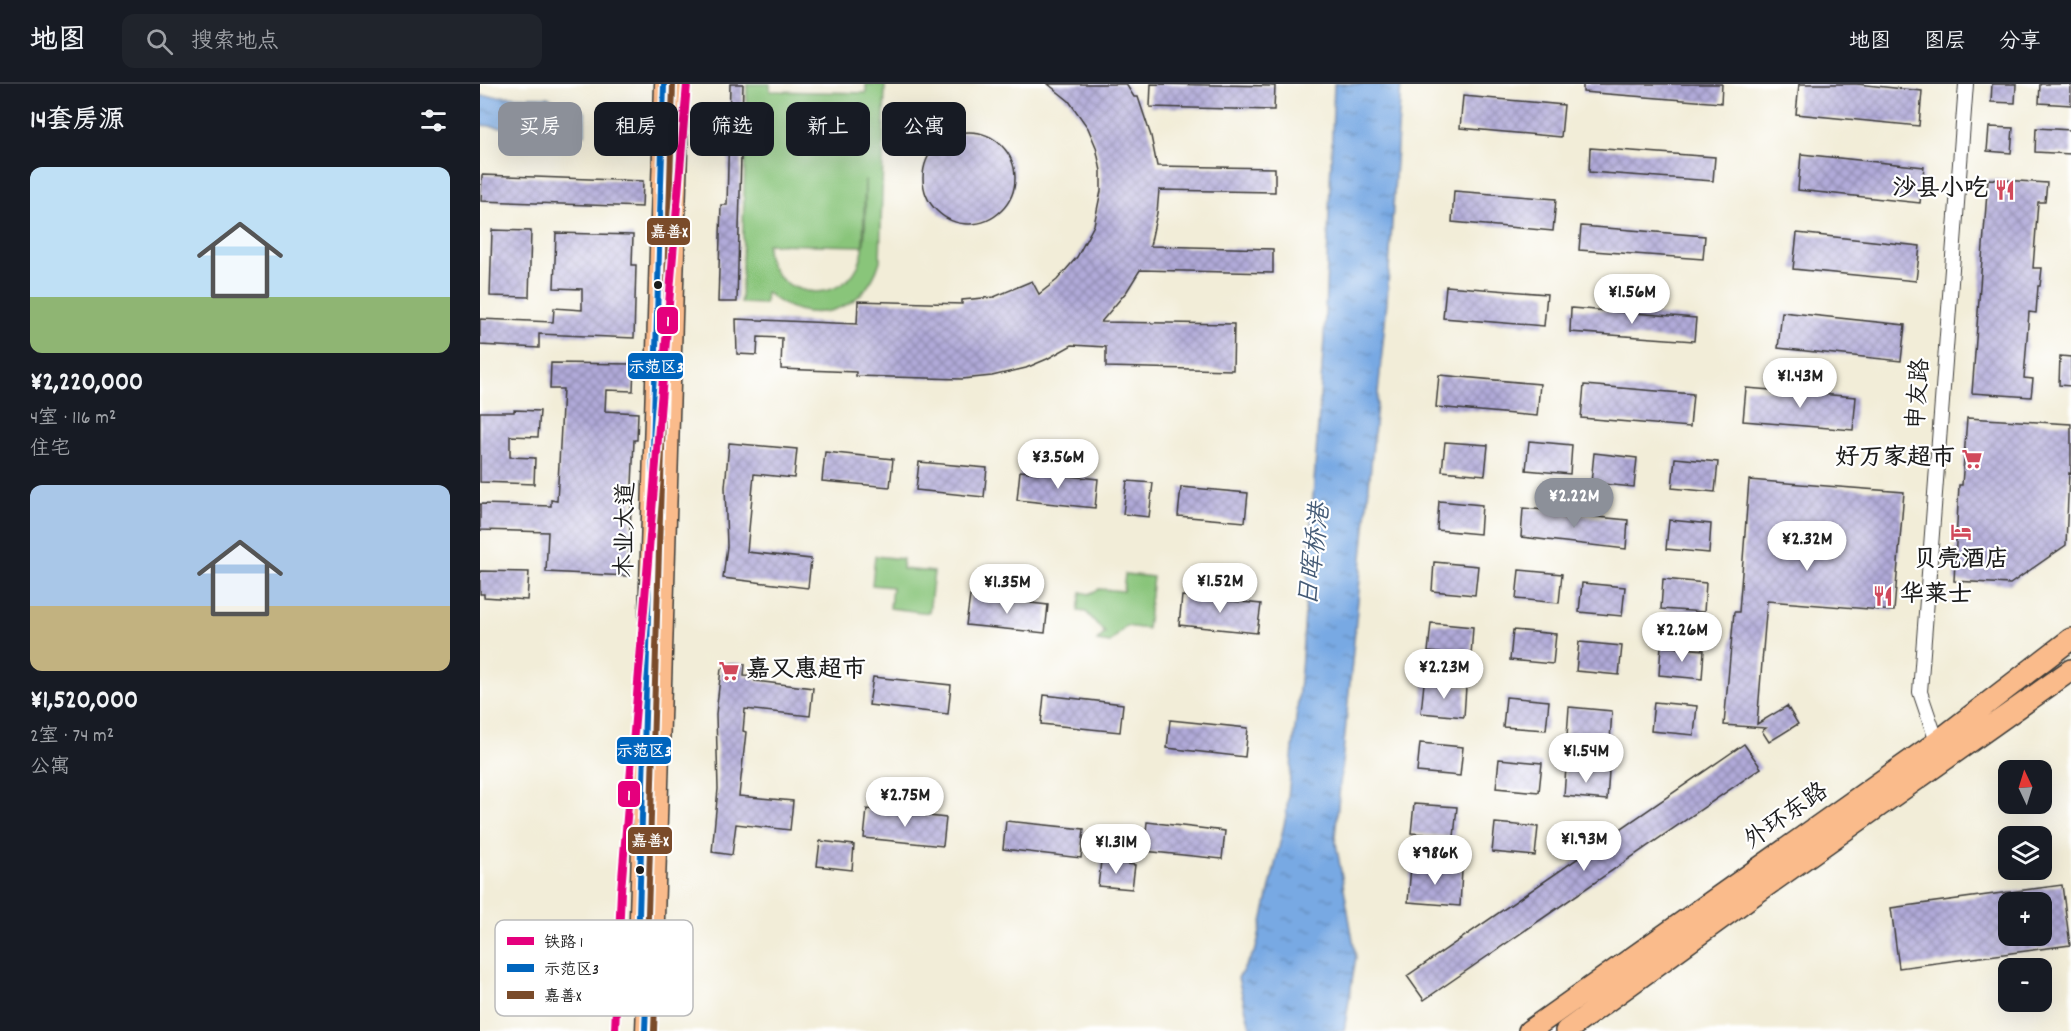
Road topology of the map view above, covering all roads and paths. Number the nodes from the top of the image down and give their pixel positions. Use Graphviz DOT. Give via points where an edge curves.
graph roads {
  1 [pos="664,84"];
  2 [pos="680,84"];
  3 [pos="1966,84"];
  4 [pos="2071,639"];
  5 [pos="2071,670"];
  6 [pos="1937,741"];
  7 [pos="639,920"];
  8 [pos="655,920"];
  9 [pos="646,1016"];
  10 [pos="645,1031"];
  11 [pos="1529,1031"];
  12 [pos="1566,1031"];
  1 -- 7 [label="main road, 木业大道"];
  2 -- 8 [label="main road, 木业大道"];
  3 -- 6 [label="street, 申友路" via="1920,692"];
  4 -- 6 [label="highway, 外环东路"];
  5 -- 12 [label="highway, 外环东路"];
  6 -- 11 [label="highway, 外环东路"];
  9 -- 10 [label="main road, 木业大道"];
}
